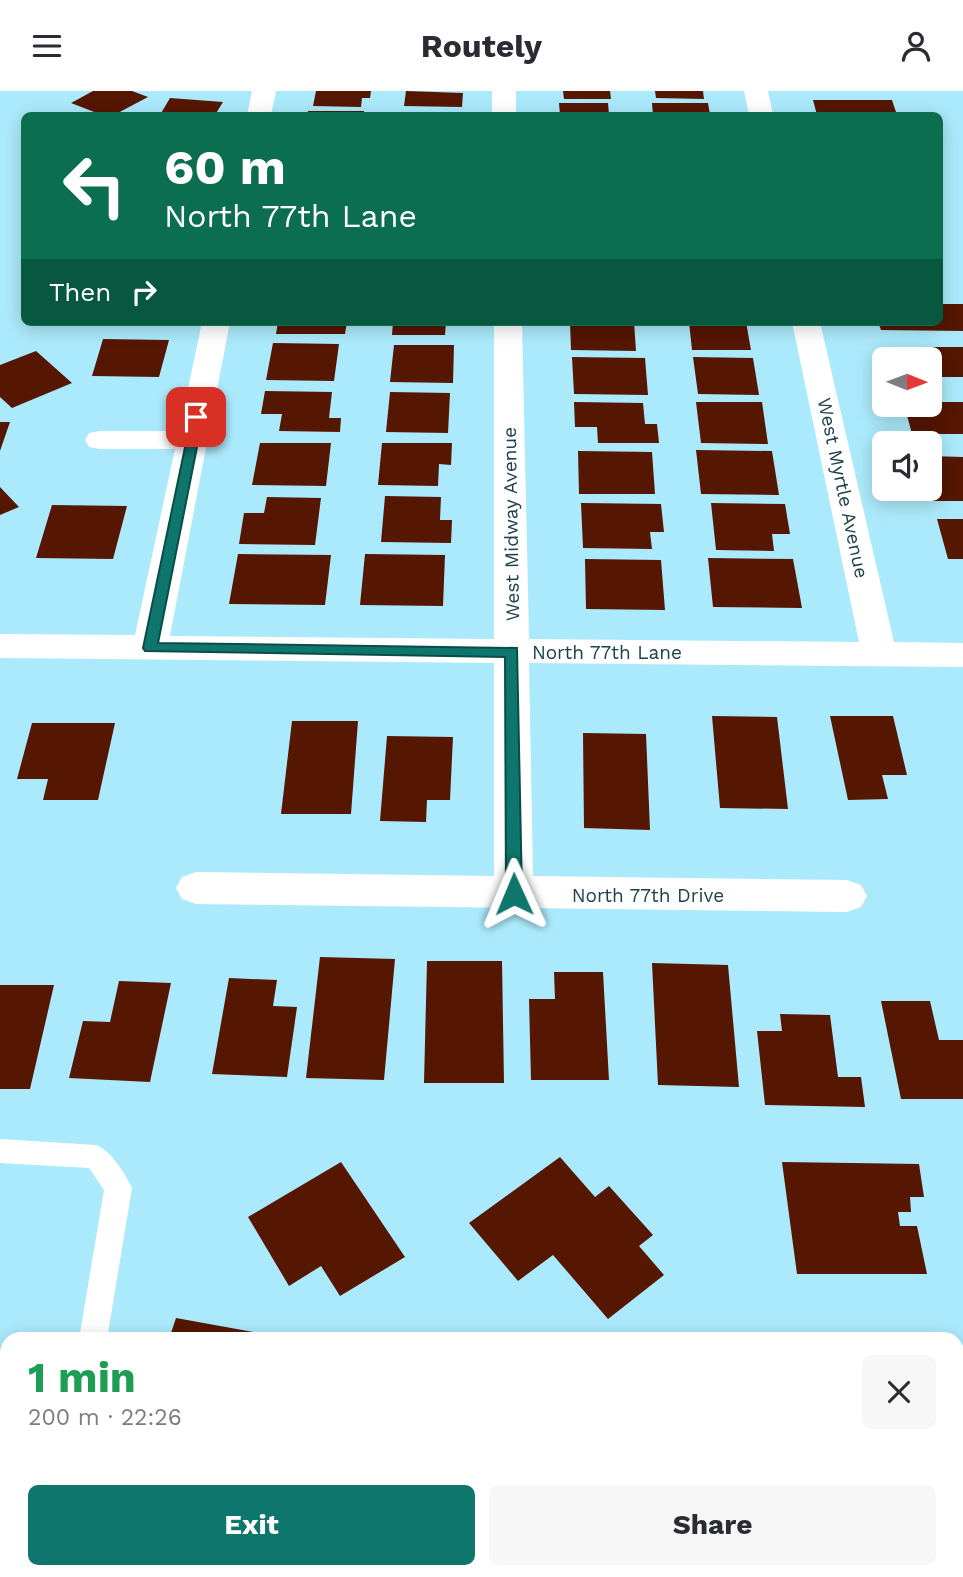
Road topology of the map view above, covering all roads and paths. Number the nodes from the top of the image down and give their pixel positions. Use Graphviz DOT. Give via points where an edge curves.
graph roads {
  1 [pos="264,91"];
  2 [pos="504,91"];
  3 [pos="756,91"];
  4 [pos="260,112"];
  5 [pos="504,112"];
  6 [pos="760,112"];
  7 [pos="215,326"];
  8 [pos="508,326"];
  9 [pos="807,326"];
  10 [pos="100,440"];
  11 [pos="191,440"];
  12 [pos="0,646"];
  13 [pos="150,648"];
  14 [pos="512,652"];
  15 [pos="879,653"];
  16 [pos="963,655"];
  17 [pos="196,888"];
  18 [pos="514,894"];
  19 [pos="847,896"];
  20 [pos="0,1151"];
  21 [pos="94,1332"];
  1 -- 4 [label="street"];
  2 -- 5 [label="street"];
  3 -- 6 [label="street"];
  7 -- 11 [label="street"];
  8 -- 14 [label="street, West Midway Avenue"];
  9 -- 15 [label="street, West Myrtle Avenue"];
  10 -- 11 [label="street"];
  11 -- 13 [label="street"];
  12 -- 13 [label="street, North 77th Lane"];
  13 -- 14 [label="street, North 77th Lane"];
  14 -- 15 [label="street, North 77th Lane"];
  14 -- 18 [label="street, West Midway Avenue"];
  15 -- 16 [label="street, North 77th Lane"];
  17 -- 18 [label="street, North 77th Drive"];
  18 -- 19 [label="street, North 77th Drive"];
  20 -- 21 [label="lane" via="96,1157 118,1188"];
}
